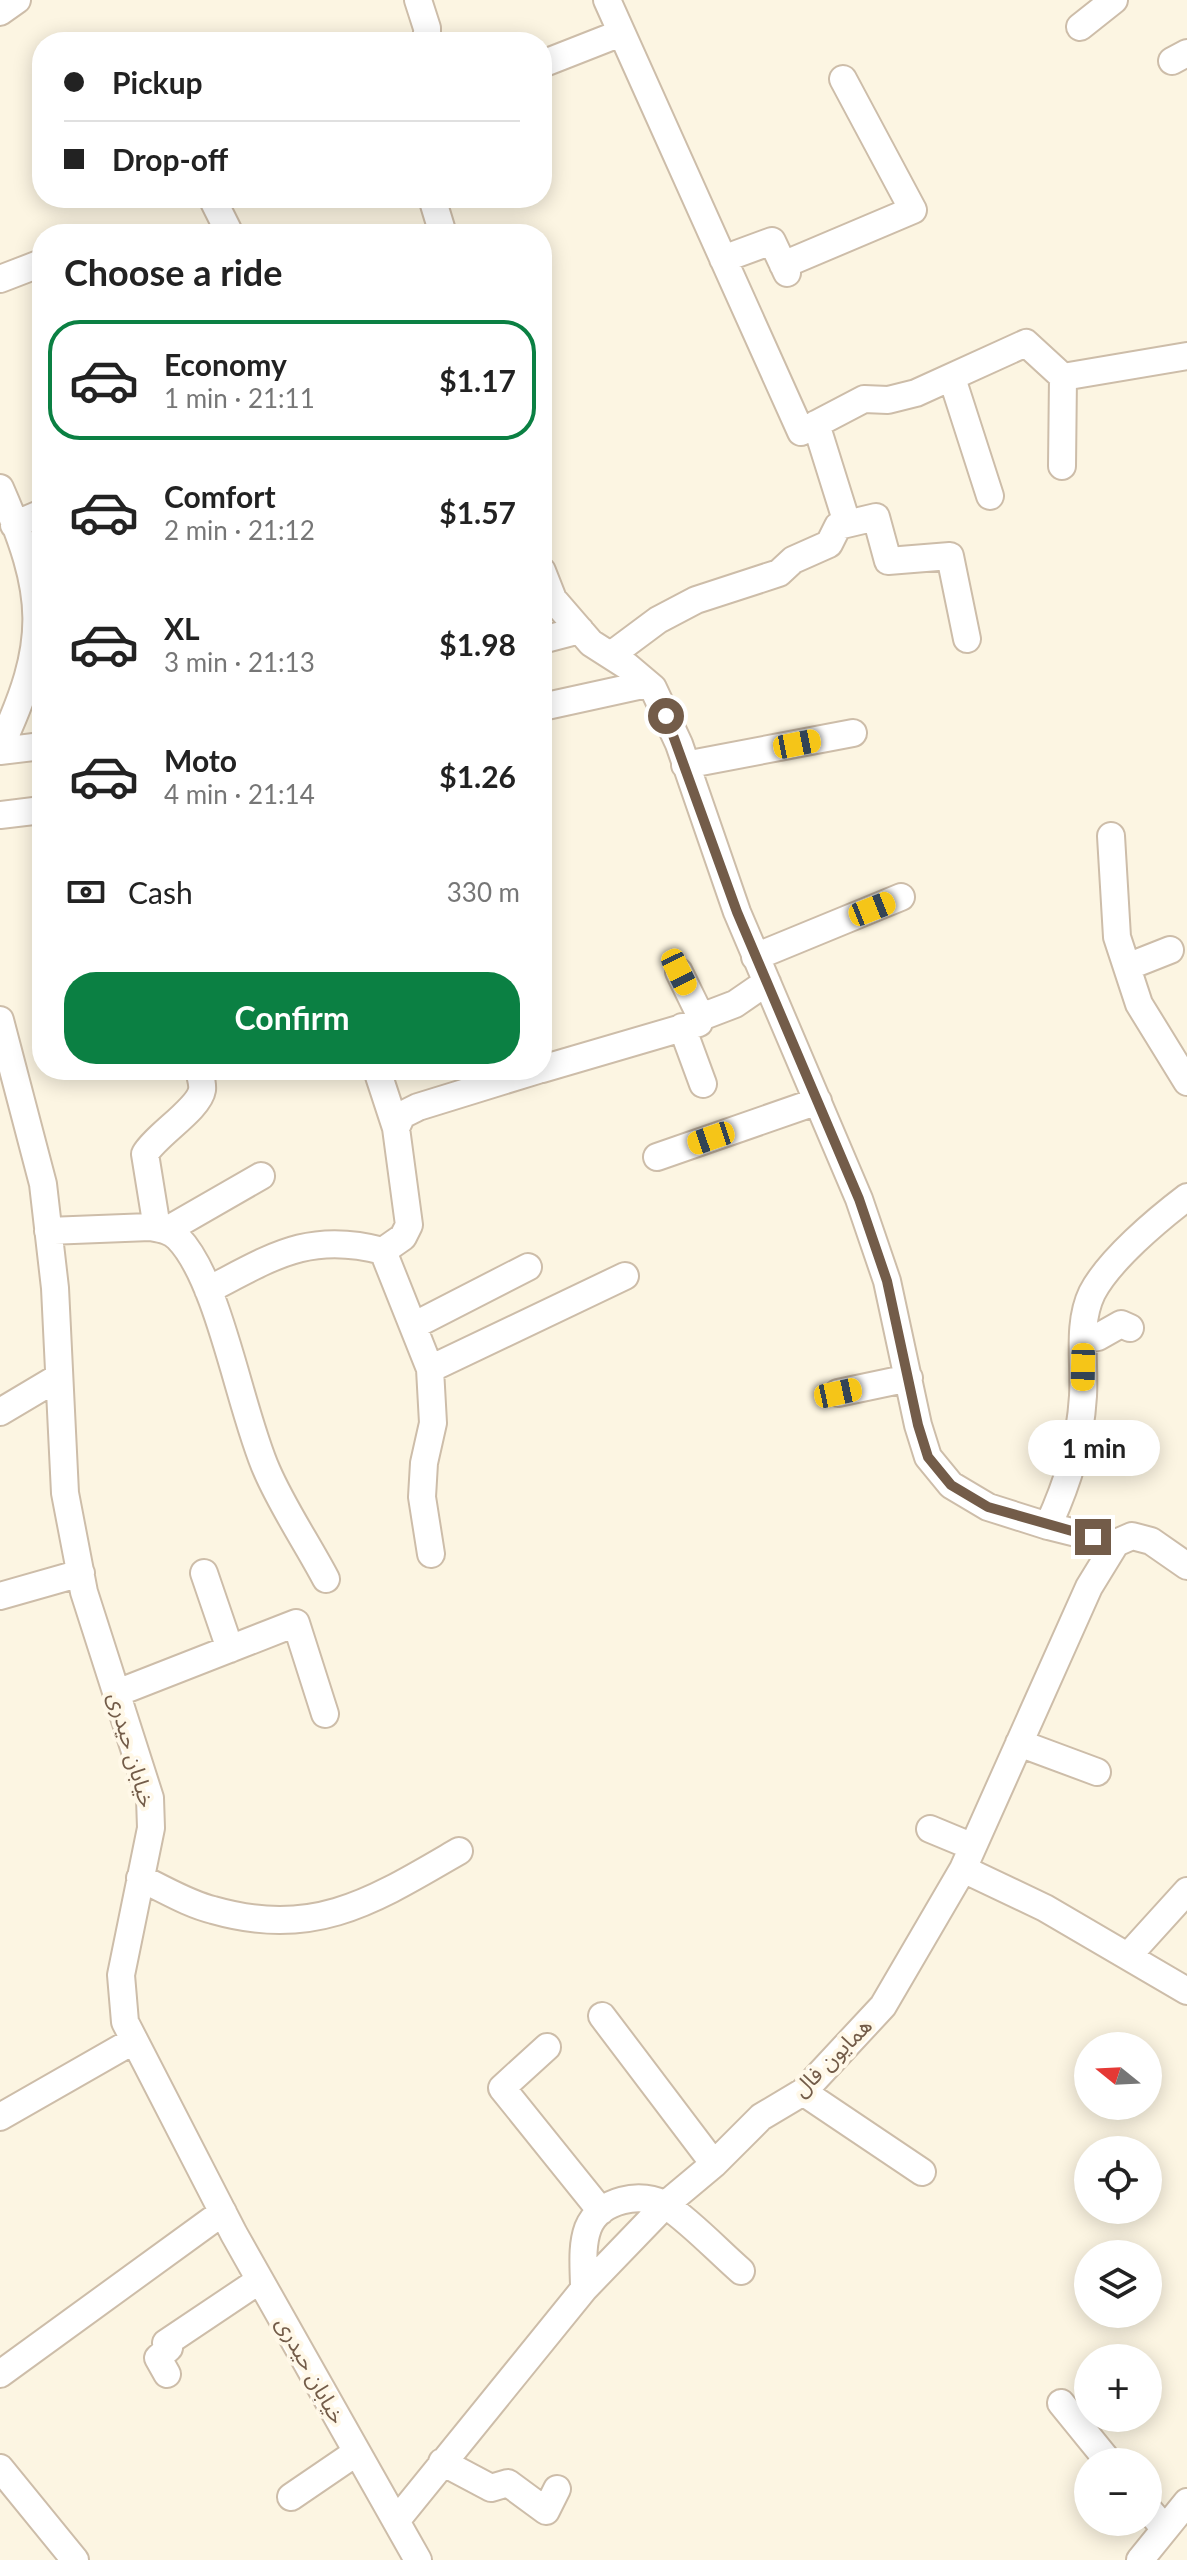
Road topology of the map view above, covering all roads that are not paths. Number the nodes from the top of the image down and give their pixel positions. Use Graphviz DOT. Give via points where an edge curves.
graph roads {
  1 [pos="17,0"];
  2 [pos="418,0"];
  3 [pos="607,0"];
  4 [pos="1114,0"];
  5 [pos="0,12"];
  6 [pos="1080,27"];
  7 [pos="427,32"];
  8 [pos="621,33"];
  9 [pos="552,60"];
  10 [pos="843,79"];
  11 [pos="723,259"];
  12 [pos="32,267"];
  13 [pos="0,279"];
  14 [pos="1187,356"];
  15 [pos="1063,377"];
  16 [pos="952,378"];
  17 [pos="816,424"];
  18 [pos="1062,466"];
  19 [pos="1,494"];
  20 [pos="990,496"];
  21 [pos="32,517"];
  22 [pos="847,523"];
  23 [pos="14,525"];
  24 [pos="32,580"];
  25 [pos="552,596"];
  26 [pos="580,630"];
  27 [pos="552,637"];
  28 [pos="967,639"];
  29 [pos="611,655"];
  30 [pos="32,662"];
  31 [pos="647,684"];
  32 [pos="552,705"];
  33 [pos="853,733"];
  34 [pos="32,747"];
  35 [pos="0,749"];
  36 [pos="685,765"];
  37 [pos="32,811"];
  38 [pos="0,815"];
  39 [pos="1111,836"];
  40 [pos="901,897"];
  41 [pos="1170,950"];
  42 [pos="755,957"];
  43 [pos="1127,967"];
  44 [pos="679,972"];
  45 [pos="767,982"];
  46 [pos="0,1020"];
  47 [pos="692,1022"];
  48 [pos="552,1065"];
  49 [pos="201,1080"];
  50 [pos="380,1080"];
  51 [pos="505,1080"];
  52 [pos="1187,1082"];
  53 [pos="703,1084"];
  54 [pos="818,1101"];
  55 [pos="396,1128"];
  56 [pos="657,1157"];
  57 [pos="261,1176"];
  58 [pos="1187,1197"];
  59 [pos="162,1229"];
  60 [pos="48,1231"];
  61 [pos="383,1251"];
  62 [pos="528,1267"];
  63 [pos="625,1276"];
  64 [pos="208,1290"];
  65 [pos="413,1326"];
  66 [pos="1130,1328"];
  67 [pos="1083,1339"];
  68 [pos="430,1369"];
  69 [pos="59,1377"];
  70 [pos="909,1378"];
  71 [pos="838,1393"];
  72 [pos="0,1412"];
  73 [pos="1048,1526"];
  74 [pos="1116,1543"];
  75 [pos="431,1554"];
  76 [pos="1187,1566"];
  77 [pos="81,1573"];
  78 [pos="204,1573"];
  79 [pos="326,1579"];
  80 [pos="0,1596"];
  81 [pos="230,1649"];
  82 [pos="117,1693"];
  83 [pos="325,1714"];
  84 [pos="1019,1743"];
  85 [pos="1097,1772"];
  86 [pos="930,1829"];
  87 [pos="459,1851"];
  88 [pos="967,1857"];
  89 [pos="140,1878"];
  90 [pos="1187,1891"];
  91 [pos="1128,1956"];
  92 [pos="1187,1991"];
  93 [pos="602,2016"];
  94 [pos="133,2041"];
  95 [pos="547,2047"];
  96 [pos="803,2092"];
  97 [pos="0,2117"];
  98 [pos="714,2164"];
  99 [pos="922,2172"];
  100 [pos="665,2205"];
  101 [pos="601,2211"];
  102 [pos="223,2212"];
  103 [pos="741,2271"];
  104 [pos="260,2280"];
  105 [pos="584,2289"];
  106 [pos="0,2374"];
  107 [pos="167,2374"];
  108 [pos="1061,2403"];
  109 [pos="1098,2448"];
  110 [pos="357,2452"];
  111 [pos="442,2462"];
  112 [pos="0,2468"];
  113 [pos="557,2489"];
  114 [pos="291,2497"];
  115 [pos="1187,2502"];
  116 [pos="396,2521"];
  117 [pos="1162,2525"];
  118 [pos="1165,2529"];
  119 [pos="75,2560"];
  120 [pos="418,2560"];
  121 [pos="1140,2560"];
  1 -- 5 [label="street"];
  2 -- 7 [label="street"];
  3 -- 8 [label="street"];
  4 -- 6 [label="street"];
  8 -- 9 [label="street"];
  8 -- 11 [label="street"];
  10 -- 11 [label="street" via="913,210 785,269 772,241"];
  11 -- 17 [label="street" via="801,432"];
  12 -- 13 [label="street"];
  14 -- 15 [label="street"];
  15 -- 16 [label="street" via="1026,343"];
  15 -- 18 [label="street"];
  16 -- 17 [label="street" via="888,400 864,399"];
  16 -- 20 [label="street"];
  17 -- 22 [label="street"];
  19 -- 23 [label="street"];
  21 -- 23 [label="street"];
  22 -- 28 [label="street" via="876,517 888,561 950,556"];
  22 -- 29 [label="street" via="838,526 829,544 793,560 779,573 696,600"];
  23 -- 24 [label="street"];
  25 -- 26 [label="street"];
  26 -- 27 [label="street"];
  26 -- 29 [label="street"];
  29 -- 31 [label="street"];
  30 -- 35 [label="street" via="21,704"];
  31 -- 32 [label="street"];
  31 -- 36 [label="street"];
  33 -- 36 [label="street"];
  34 -- 35 [label="street"];
  36 -- 42 [label="street"];
  37 -- 38 [label="street"];
  39 -- 43 [label="street" via="1117,937"];
  40 -- 42 [label="street"];
  41 -- 43 [label="street"];
  42 -- 45 [label="street"];
  43 -- 52 [label="street" via="1139,1004"];
  44 -- 47 [label="street"];
  45 -- 47 [label="street" via="735,1004"];
  45 -- 54 [label="street"];
  46 -- 60 [label="street, خیابان حیدری" via="43,1184"];
  47 -- 48 [label="street"];
  47 -- 53 [label="street"];
  49 -- 59 [label="street" via="197,1100 145,1154"];
  50 -- 55 [label="street"];
  51 -- 55 [label="street" via="418,1107 402,1115"];
  54 -- 56 [label="street"];
  54 -- 70 [label="street" via="887,1281"];
  55 -- 61 [label="street" via="409,1225 403,1237"];
  57 -- 59 [label="street"];
  58 -- 67 [label="street" via="1164,1214 1092,1293"];
  59 -- 60 [label="street"];
  59 -- 64 [label="street" via="185,1247"];
  60 -- 69 [label="street, خیابان حیدری"];
  61 -- 64 [label="street" via="309,1243"];
  61 -- 65 [label="street"];
  62 -- 65 [label="street"];
  63 -- 68 [label="street"];
  64 -- 79 [label="street" via="268,1474"];
  65 -- 68 [label="street"];
  66 -- 67 [label="street" via="1121,1324"];
  67 -- 73 [label="street" via="1078,1446"];
  68 -- 75 [label="street" via="433,1423 422,1497"];
  69 -- 72 [label="street"];
  69 -- 77 [label="street, خیابان حیدری" via="65,1493"];
  70 -- 71 [label="street"];
  70 -- 73 [label="street" via="928,1457 951,1485 988,1507"];
  73 -- 74 [label="street"];
  74 -- 76 [label="street" via="1132,1536 1151,1541"];
  74 -- 84 [label="street, همایون فال" via="1089,1587"];
  77 -- 80 [label="street"];
  77 -- 82 [label="street, خیابان حیدری"];
  78 -- 81 [label="street"];
  81 -- 82 [label="street"];
  81 -- 83 [label="street" via="296,1623"];
  82 -- 89 [label="street, خیابان حیدری" via="150,1798 151,1828"];
  84 -- 85 [label="street"];
  84 -- 88 [label="street, همایون فال"];
  86 -- 88 [label="street"];
  87 -- 89 [label="street" via="358,1905 301,1922 210,1910"];
  88 -- 91 [label="street"];
  88 -- 96 [label="street, همایون فال" via="883,2006"];
  89 -- 94 [label="street, خیابان حیدری" via="121,1988"];
  90 -- 91 [label="street"];
  91 -- 92 [label="street"];
  93 -- 98 [label="street"];
  94 -- 97 [label="street"];
  94 -- 102 [label="street, خیابان حیدری"];
  95 -- 101 [label="street" via="502,2088"];
  96 -- 98 [label="street, همایون فال" via="761,2117"];
  96 -- 99 [label="street"];
  98 -- 100 [label="street, همایون فال"];
  100 -- 101 [label="street" via="629,2198"];
  100 -- 103 [label="street"];
  100 -- 105 [label="street, همایون فال"];
  101 -- 105 [label="street" via="587,2230"];
  102 -- 104 [label="street, خیابان حیدری"];
  102 -- 106 [label="street"];
  104 -- 107 [label="street" via="166,2343 169,2348 158,2358"];
  104 -- 110 [label="street, خیابان حیدری"];
  105 -- 111 [label="street, همایون فال"];
  108 -- 109 [label="street"];
  110 -- 114 [label="street"];
  110 -- 116 [label="street, خیابان حیدری"];
  111 -- 113 [label="street" via="491,2488 508,2483 546,2511"];
  111 -- 116 [label="street, همایون فال"];
  112 -- 119 [label="street"];
  115 -- 118 [label="street"];
  116 -- 120 [label="street, خیابان حیدری"];
  117 -- 118 [label="street"];
  118 -- 121 [label="street"];
}
